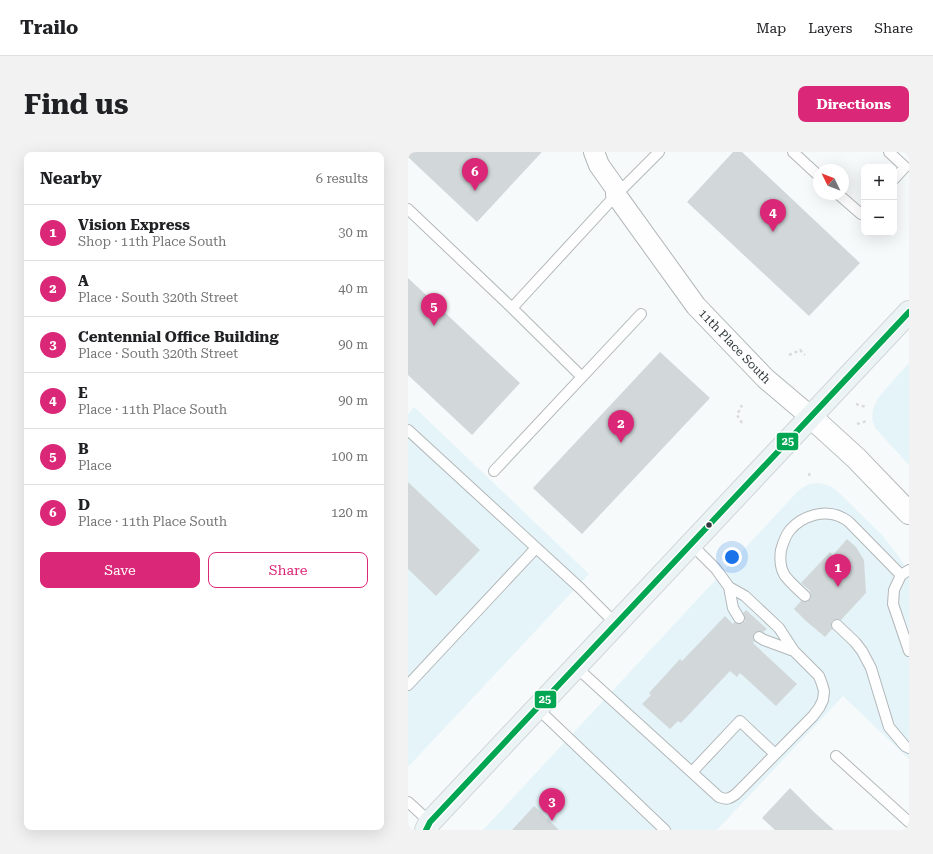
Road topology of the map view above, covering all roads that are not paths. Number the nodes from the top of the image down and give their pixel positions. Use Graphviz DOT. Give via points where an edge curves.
graph roads {
  1 [pos="578,152"];
  2 [pos="659,152"];
  3 [pos="793,152"];
  4 [pos="889,152"];
  5 [pos="596,158"];
  6 [pos="813,170"];
  7 [pos="897,176"];
  8 [pos="616,195"];
  9 [pos="845,200"];
  10 [pos="408,209"];
  11 [pos="861,214"];
  12 [pos="512,308"];
  13 [pos="909,312"];
  14 [pos="641,314"];
  15 [pos="582,376"];
  16 [pos="811,417"];
  17 [pos="408,430"];
  18 [pos="494,471"];
  19 [pos="909,513"];
  20 [pos="691,544"];
  21 [pos="536,548"];
  22 [pos="905,573"];
  23 [pos="729,587"];
  24 [pos="805,596"];
  25 [pos="739,618"];
  26 [pos="616,624"];
  27 [pos="836,625"];
  28 [pos="759,637"];
  29 [pos="794,651"];
  30 [pos="909,651"];
  31 [pos="576,667"];
  32 [pos="408,685"];
  33 [pos="537,708"];
  34 [pos="909,748"];
  35 [pos="775,754"];
  36 [pos="836,756"];
  37 [pos="692,772"];
  38 [pos="408,802"];
  39 [pos="909,822"];
  40 [pos="423,827"];
  41 [pos="665,830"];
  1 -- 5 [label="street"];
  2 -- 8 [label="lane"];
  3 -- 6 [label="lane"];
  4 -- 7 [label="lane" via="905,167"];
  5 -- 8 [label="street, 11th Place South" via="616,189"];
  8 -- 12 [label="lane"];
  8 -- 16 [label="street, 11th Place South" via="696,306 766,379"];
  9 -- 11 [label="lane"];
  10 -- 12 [label="lane"];
  12 -- 15 [label="lane"];
  13 -- 16 [label="main road"];
  14 -- 15 [label="lane"];
  15 -- 18 [label="lane"];
  16 -- 19 [label="street, 11th Place South" via="856,458"];
  16 -- 20 [label="main road"];
  17 -- 21 [label="lane"];
  20 -- 23 [label="lane" via="716,569"];
  20 -- 26 [label="main road"];
  21 -- 26 [label="lane"];
  21 -- 32 [label="lane"];
  22 -- 24 [label="lane" via="842,518 833,514 811,516 789,532 780,554 784,575"];
  22 -- 30 [label="lane" via="894,590 893,604"];
  23 -- 25 [label="lane" via="733,608"];
  23 -- 29 [label="lane" via="745,596 779,628"];
  26 -- 31 [label="main road"];
  27 -- 34 [label="lane" via="862,651 871,668 889,727"];
  28 -- 29 [label="lane"];
  29 -- 35 [label="lane" via="819,676 824,691 823,700 813,716"];
  31 -- 33 [label="main road"];
  31 -- 37 [label="lane"];
  33 -- 40 [label="main road"];
  33 -- 41 [label="lane"];
  35 -- 37 [label="lane" via="730,799 719,797"];
  35 -- 37 [label="lane" via="740,721"];
  36 -- 39 [label="lane"];
  38 -- 40 [label="lane"];
}
